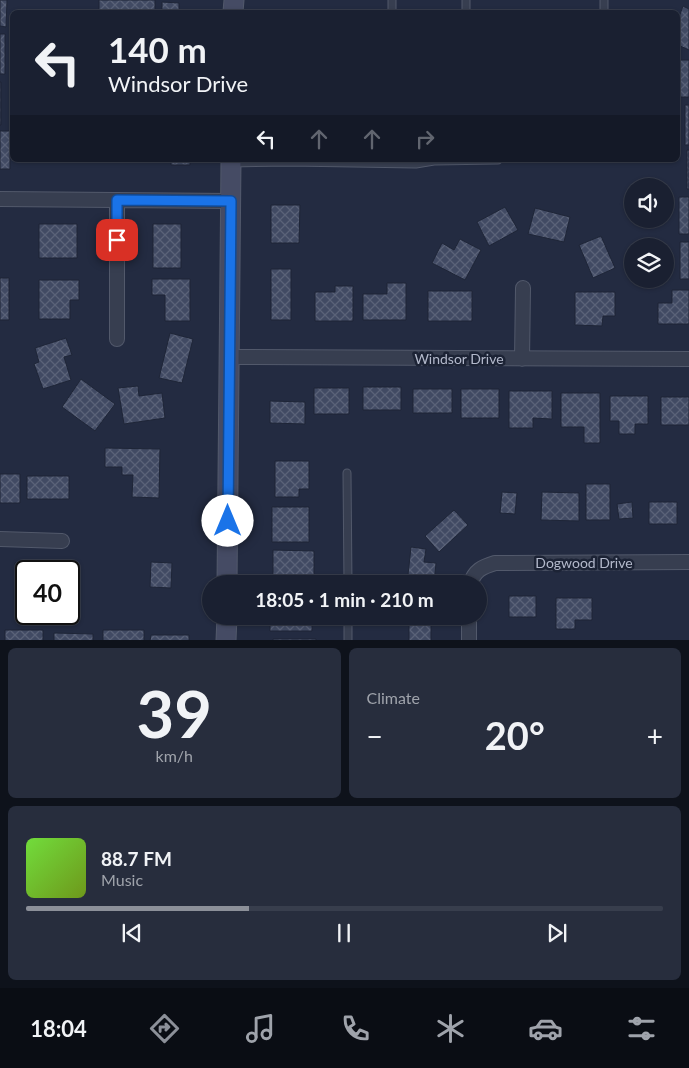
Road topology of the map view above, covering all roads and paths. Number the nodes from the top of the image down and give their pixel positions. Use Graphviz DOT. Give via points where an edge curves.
graph roads {
  1 [pos="231,162"];
  2 [pos="332,162"];
  3 [pos="428,162"];
  4 [pos="0,199"];
  5 [pos="117,200"];
  6 [pos="231,201"];
  7 [pos="524,288"];
  8 [pos="117,339"];
  9 [pos="229,357"];
  10 [pos="689,359"];
  11 [pos="522,360"];
  12 [pos="347,473"];
  13 [pos="0,539"];
  14 [pos="62,541"];
  15 [pos="689,562"];
  16 [pos="227,575"];
  17 [pos="348,575"];
  18 [pos="474,575"];
  19 [pos="227,625"];
  20 [pos="348,625"];
  21 [pos="469,625"];
  22 [pos="226,640"];
  23 [pos="348,640"];
  24 [pos="469,640"];
  1 -- 6 [label="street"];
  2 -- 3 [label="lane"];
  4 -- 5 [label="street"];
  5 -- 6 [label="street"];
  5 -- 8 [label="street"];
  6 -- 9 [label="street"];
  7 -- 11 [label="street"];
  9 -- 11 [label="street, Windsor Drive"];
  9 -- 16 [label="street"];
  10 -- 11 [label="street, Windsor Drive"];
  12 -- 17 [label="lane"];
  13 -- 14 [label="street"];
  15 -- 18 [label="street, Dogwood Drive" via="495,563 479,568"];
  19 -- 22 [label="street"];
  20 -- 23 [label="lane"];
  21 -- 24 [label="street"];
}
